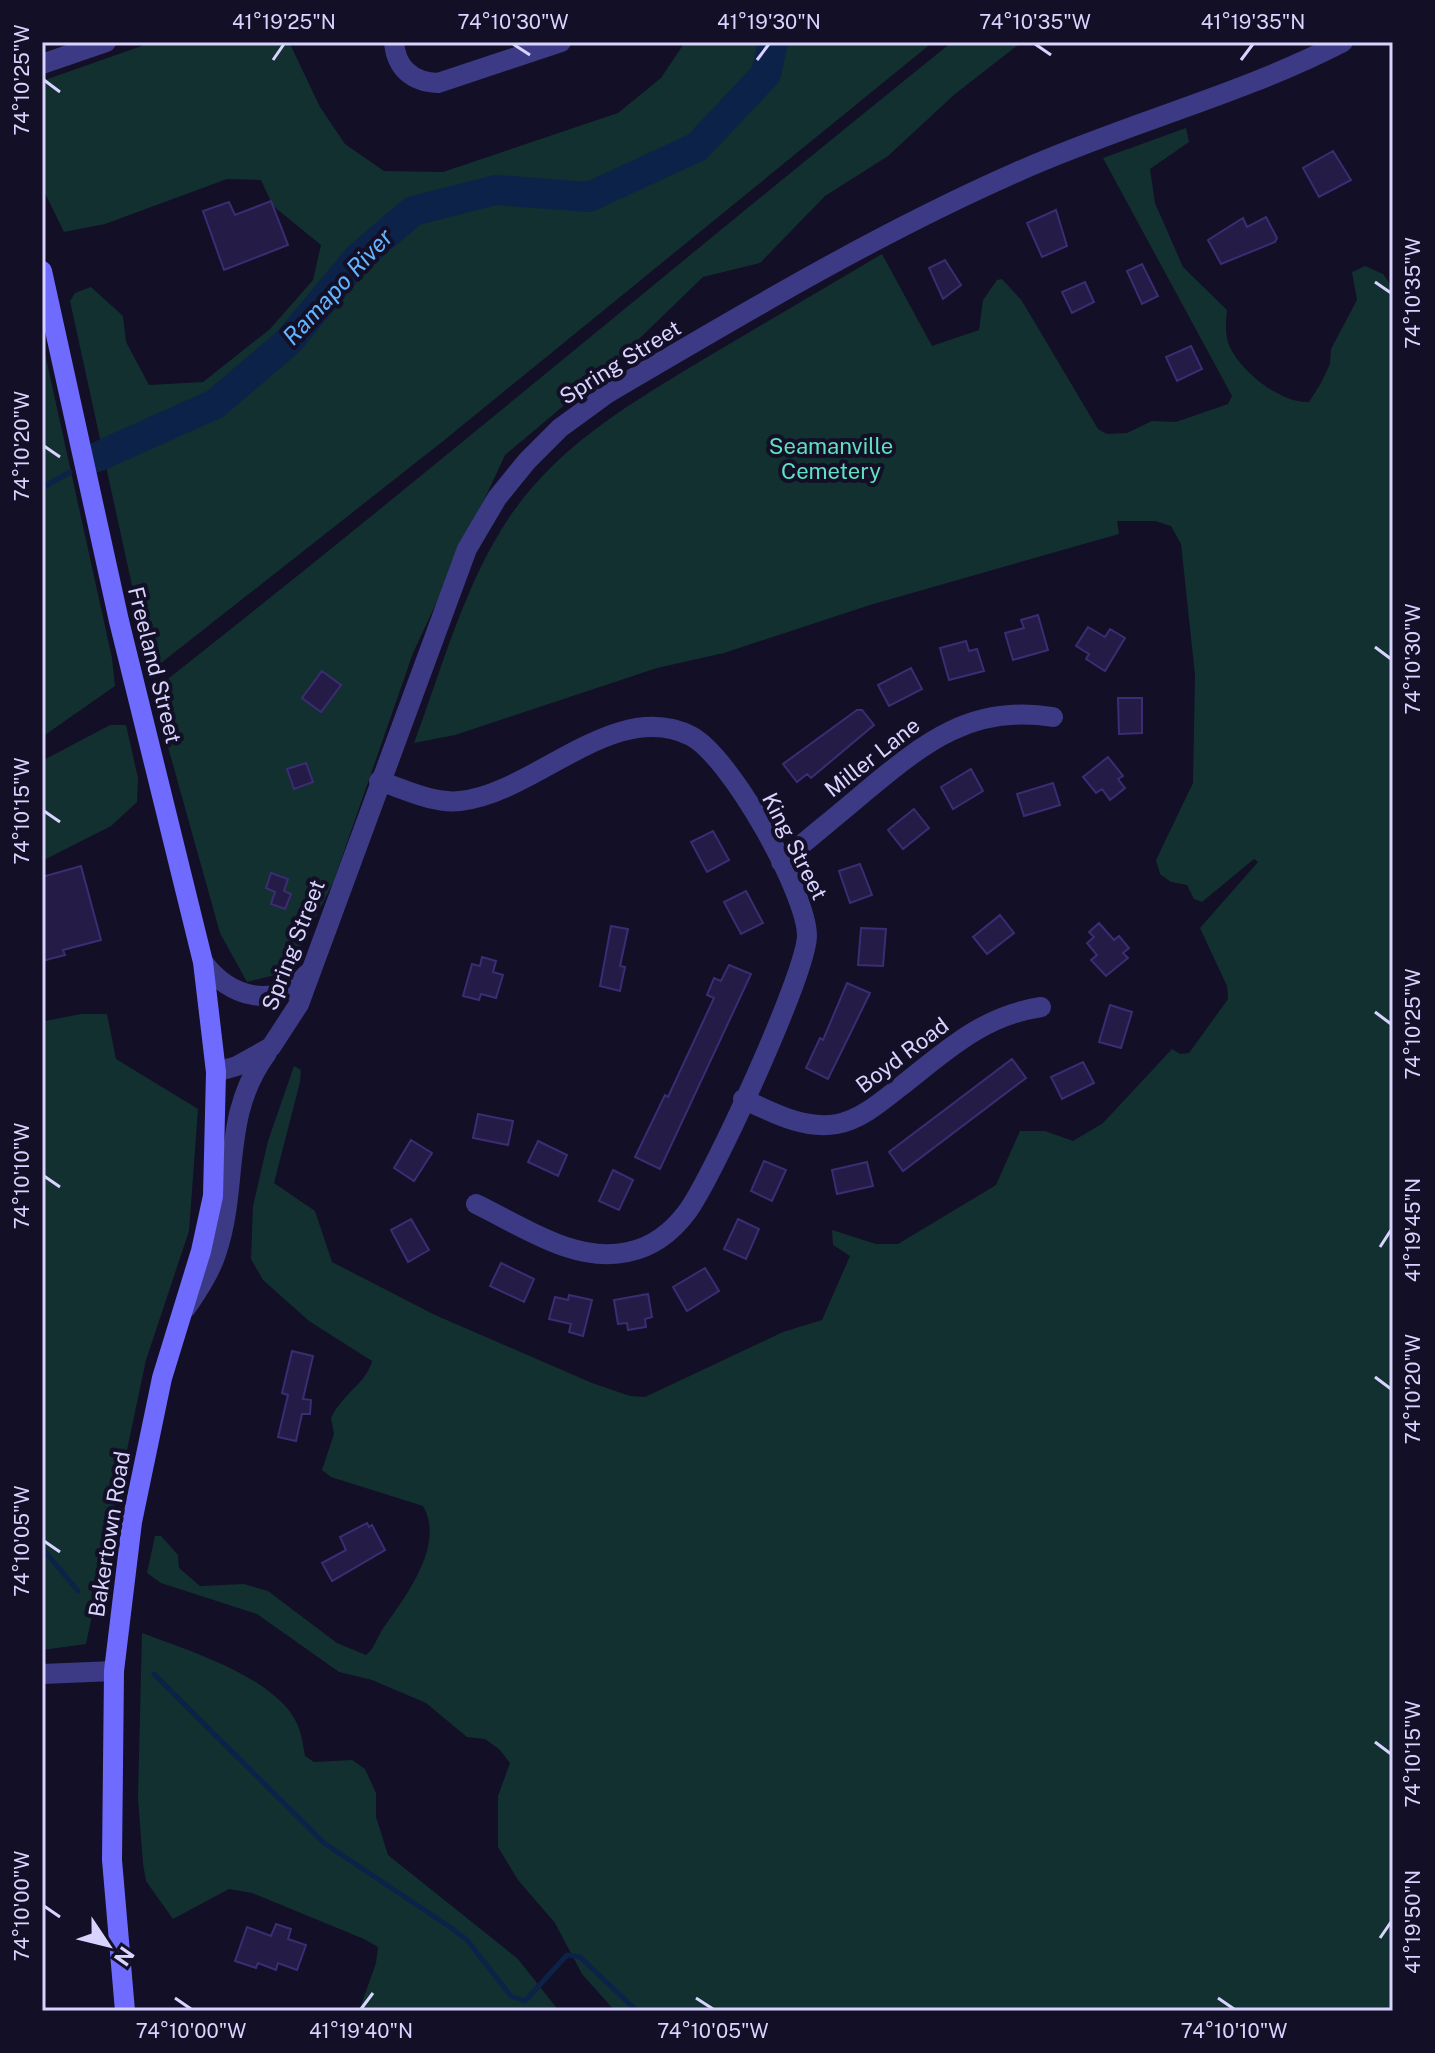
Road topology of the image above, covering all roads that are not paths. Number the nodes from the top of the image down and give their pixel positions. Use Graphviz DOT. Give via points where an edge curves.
graph roads {
  1 [pos="106,42"];
  2 [pos="394,42"];
  3 [pos="561,42"];
  4 [pos="1343,42"];
  5 [pos="42,64"];
  6 [pos="42,271"];
  7 [pos="1053,717"];
  8 [pos="379,781"];
  9 [pos="781,862"];
  10 [pos="203,962"];
  11 [pos="314,965"];
  12 [pos="1041,1007"];
  13 [pos="271,1047"];
  14 [pos="216,1072"];
  15 [pos="743,1099"];
  16 [pos="476,1204"];
  17 [pos="184,1311"];
  18 [pos="114,1671"];
  19 [pos="42,1674"];
  20 [pos="125,2011"];
  1 -- 5 [label="street"];
  2 -- 3 [label="street" via="399,65 422,82 438,83"];
  4 -- 8 [label="street, Spring Street" via="941,206 608,393 560,428 497,498 467,549"];
  6 -- 10 [label="main road, Freeland Street" via="119,621"];
  7 -- 9 [label="street, Miller Lane" via="983,719 930,739"];
  8 -- 9 [label="street, King Street" via="436,800 462,801 616,734 647,727 673,729 698,740 722,761"];
  8 -- 11 [label="street, Spring Street"];
  9 -- 15 [label="street, King Street" via="803,911 807,938 795,981"];
  10 -- 11 [label="street" via="236,991 262,997 288,992"];
  10 -- 14 [label="main road, Freeland Street"];
  11 -- 13 [label="street, Spring Street" via="289,1024"];
  12 -- 15 [label="street, Boyd Road" via="1002,1015 980,1027 885,1099 836,1124 790,1120"];
  13 -- 14 [label="street, Spring Street"];
  13 -- 17 [label="street" via="249,1081 235,1122 217,1253"];
  14 -- 17 [label="main road, Bakertown Road" via="213,1196"];
  15 -- 16 [label="street, King Street" via="694,1201 667,1234 648,1246 619,1254 574,1250"];
  17 -- 18 [label="main road, Bakertown Road" via="162,1378 132,1522"];
  18 -- 19 [label="street"];
  18 -- 20 [label="main road, Bakertown Road" via="112,1860"];
}
